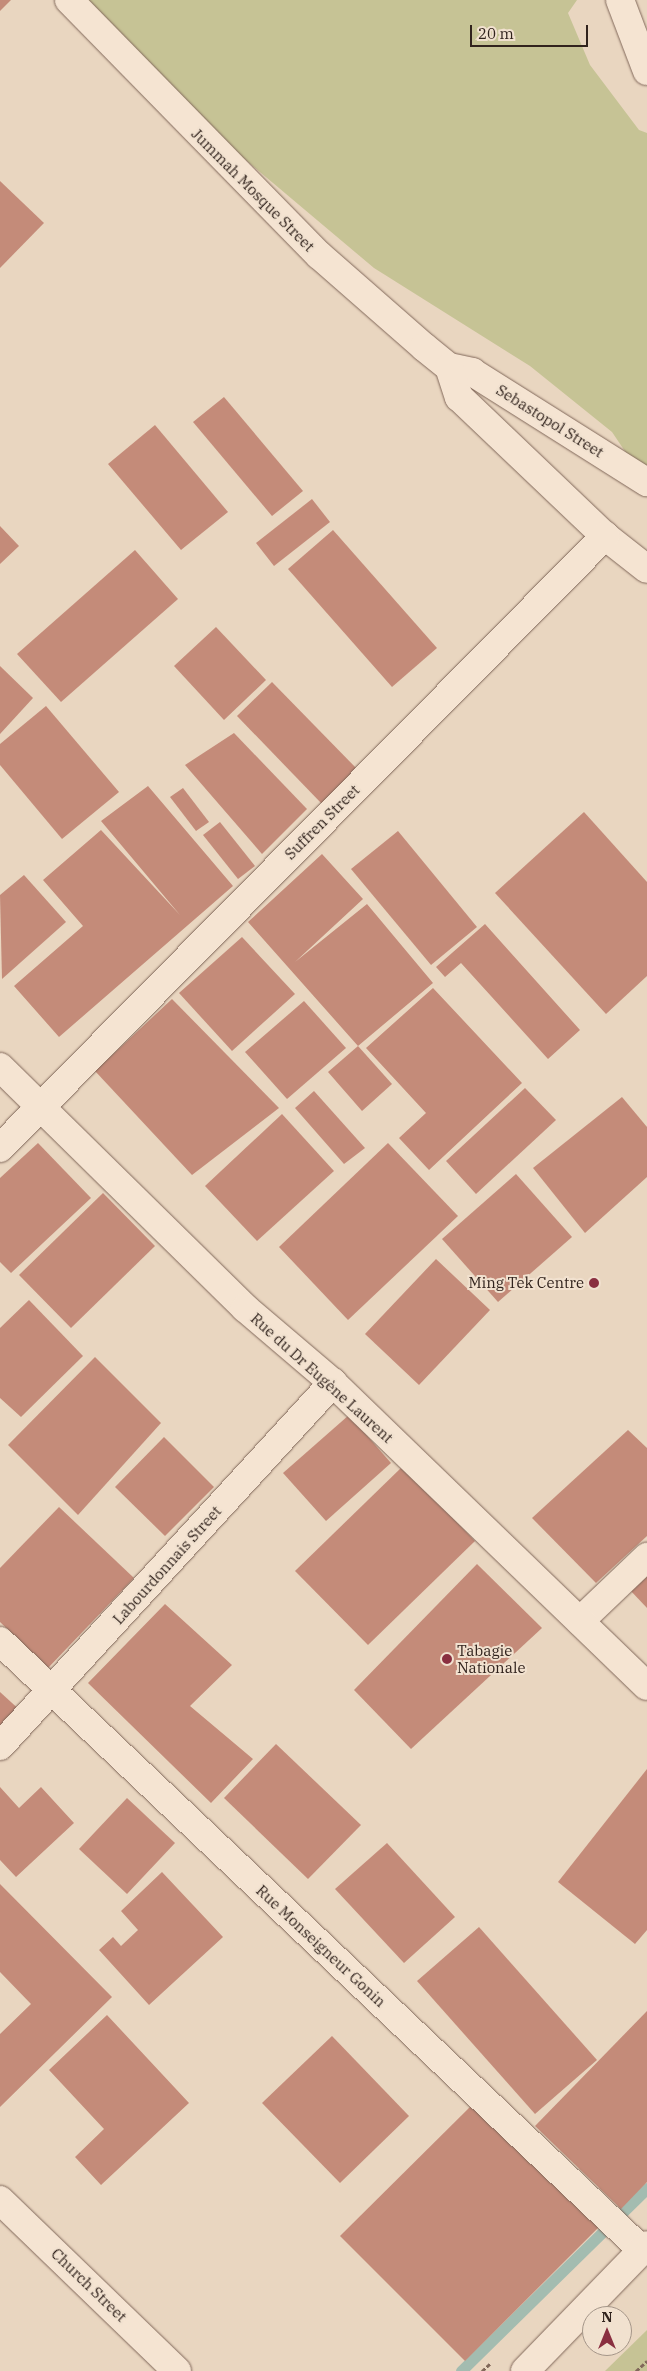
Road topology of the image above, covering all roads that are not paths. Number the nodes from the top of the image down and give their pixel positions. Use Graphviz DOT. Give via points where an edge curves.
graph roads {
  1 [pos="69,0"];
  2 [pos="620,0"];
  3 [pos="647,71"];
  4 [pos="449,367"];
  5 [pos="647,482"];
  6 [pos="604,536"];
  7 [pos="647,569"];
  8 [pos="0,1067"];
  9 [pos="40,1107"];
  10 [pos="0,1148"];
  11 [pos="333,1382"];
  12 [pos="647,1557"];
  13 [pos="580,1620"];
  14 [pos="0,1641"];
  15 [pos="647,1686"];
  16 [pos="51,1692"];
  17 [pos="0,1746"];
  18 [pos="0,2200"];
  19 [pos="645,2248"];
  20 [pos="177,2371"];
  21 [pos="525,2371"];
  1 -- 4 [label="street, Jummah Mosque Street" via="319,255"];
  2 -- 3 [label="street"];
  4 -- 5 [label="street, Sebastopol Street" via="472,372"];
  4 -- 6 [label="street" via="459,396"];
  6 -- 7 [label="street"];
  6 -- 9 [label="street, Suffren Street"];
  8 -- 9 [label="street, Rue du Dr Eugène Laurent"];
  9 -- 10 [label="street, Suffren Street"];
  9 -- 11 [label="street, Rue du Dr Eugène Laurent" via="245,1308"];
  11 -- 13 [label="street, Rue du Dr Eugène Laurent"];
  11 -- 16 [label="street, Labourdonnais Street"];
  12 -- 13 [label="street"];
  13 -- 15 [label="street, Rue du Dr Eugène Laurent"];
  14 -- 16 [label="street, Rue Monseigneur Gonin"];
  16 -- 17 [label="street, Labourdonnais Street"];
  16 -- 19 [label="street, Rue Monseigneur Gonin"];
  18 -- 20 [label="street, Church Street"];
  19 -- 21 [label="street"];
}
